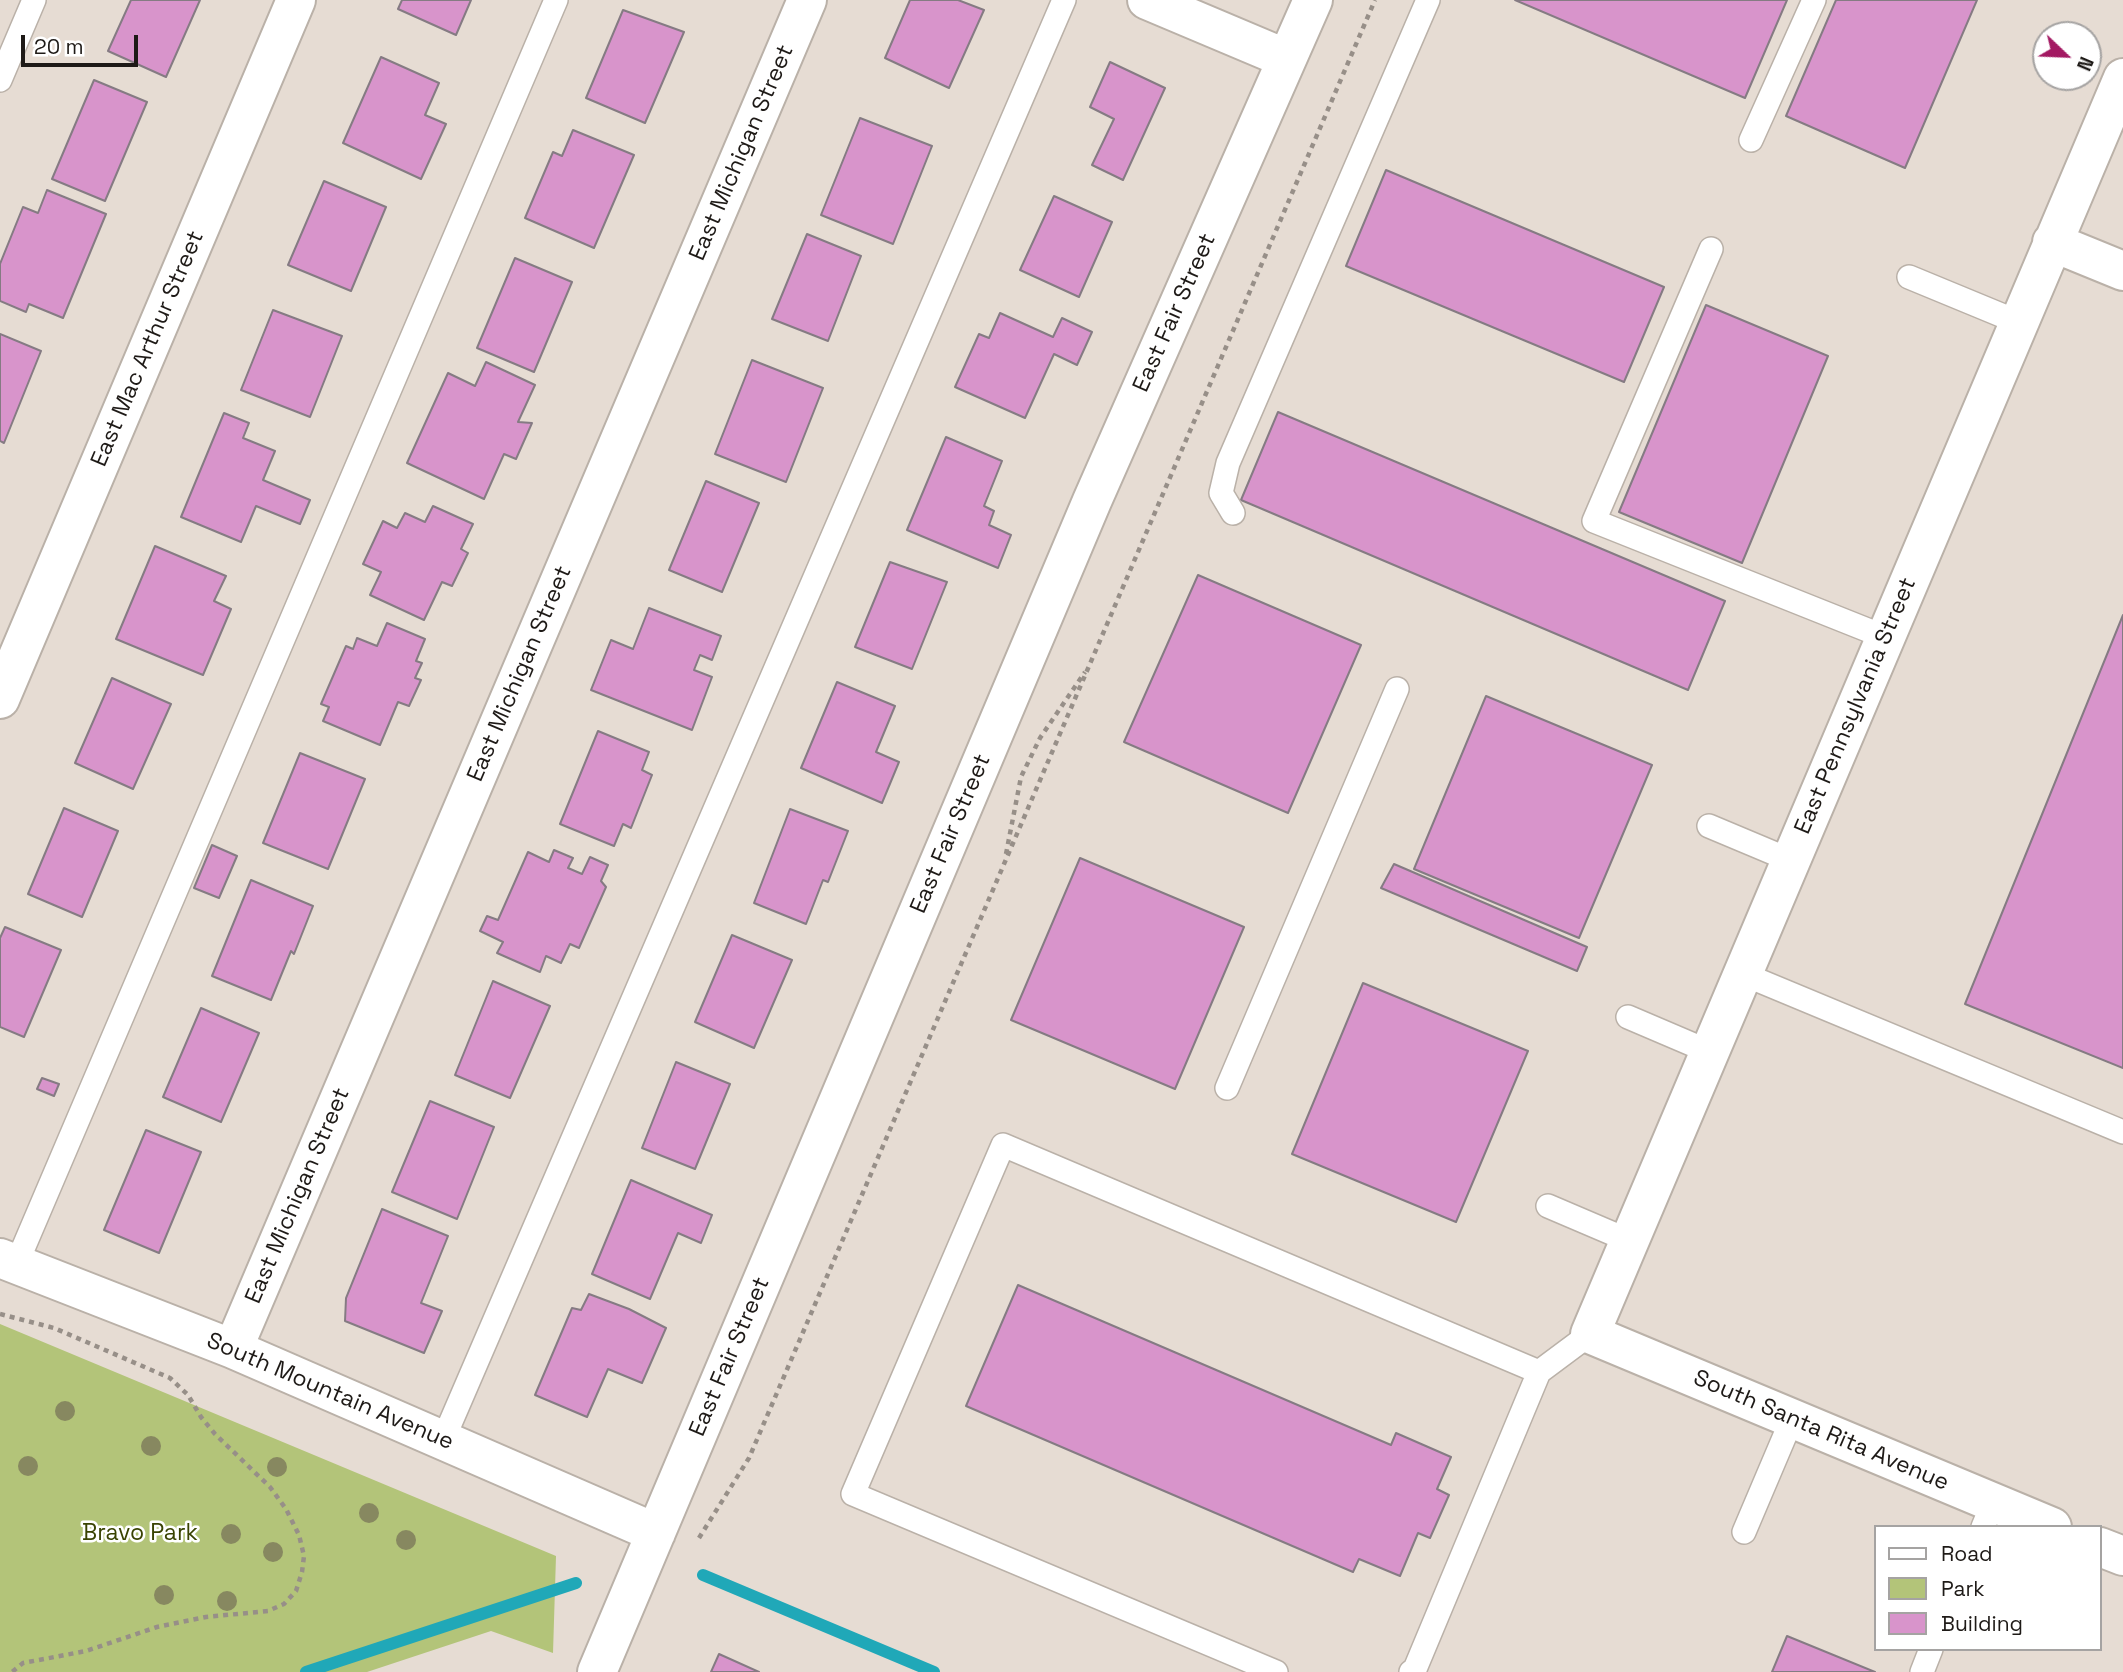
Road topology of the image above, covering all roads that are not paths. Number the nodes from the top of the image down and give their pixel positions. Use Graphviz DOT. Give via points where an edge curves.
graph roads {
  1 [pos="34,0"];
  2 [pos="296,0"];
  3 [pos="556,0"];
  4 [pos="807,0"];
  5 [pos="1064,0"];
  6 [pos="1147,0"];
  7 [pos="1313,0"];
  8 [pos="1427,0"];
  9 [pos="1814,0"];
  10 [pos="1287,59"];
  11 [pos="2123,78"];
  12 [pos="0,80"];
  13 [pos="1751,140"];
  14 [pos="2052,242"];
  15 [pos="1711,249"];
  16 [pos="2123,271"];
  17 [pos="1909,276"];
  18 [pos="2018,322"];
  19 [pos="1233,513"];
  20 [pos="1885,637"];
  21 [pos="1397,689"];
  22 [pos="0,699"];
  23 [pos="1709,826"];
  24 [pos="1790,860"];
  25 [pos="1743,974"];
  26 [pos="1628,1017"];
  27 [pos="1710,1052"];
  28 [pos="1227,1088"];
  29 [pos="2123,1132"];
  30 [pos="1548,1206"];
  31 [pos="1630,1241"];
  32 [pos="8,1261"];
  33 [pos="1590,1334"];
  34 [pos="233,1349"];
  35 [pos="1539,1372"];
  36 [pos="1792,1419"];
  37 [pos="443,1440"];
  38 [pos="1988,1515"];
  39 [pos="2041,1525"];
  40 [pos="1744,1532"];
  41 [pos="656,1533"];
  42 [pos="2102,1548"];
  43 [pos="2123,1556"];
  44 [pos="1930,1651"];
  45 [pos="597,1672"];
  46 [pos="1276,1672"];
  47 [pos="1410,1672"];
  48 [pos="1922,1672"];
  1 -- 12 [label="lane"];
  2 -- 22 [label="street, East Mac Arthur Street"];
  3 -- 32 [label="lane"];
  4 -- 34 [label="street, East Michigan Street"];
  5 -- 37 [label="lane"];
  6 -- 10 [label="street"];
  7 -- 10 [label="street, East Fair Street"];
  8 -- 19 [label="lane" via="1228,463 1221,493"];
  9 -- 13 [label="lane"];
  10 -- 41 [label="street, East Fair Street" via="1092,501"];
  11 -- 14 [label="street, East Pennsylvania Street"];
  14 -- 16 [label="street"];
  14 -- 18 [label="street, East Pennsylvania Street"];
  15 -- 20 [label="lane" via="1594,521"];
  17 -- 18 [label="lane"];
  18 -- 20 [label="street, East Pennsylvania Street"];
  20 -- 24 [label="street, East Pennsylvania Street"];
  21 -- 28 [label="lane"];
  23 -- 24 [label="lane"];
  24 -- 25 [label="street, East Pennsylvania Street"];
  25 -- 27 [label="street, East Pennsylvania Street"];
  25 -- 29 [label="lane"];
  26 -- 27 [label="lane"];
  27 -- 31 [label="street, East Pennsylvania Street"];
  30 -- 31 [label="lane"];
  31 -- 33 [label="street, East Pennsylvania Street"];
  32 -- 34 [label="street, South Mountain Avenue"];
  33 -- 35 [label="lane"];
  33 -- 36 [label="street, South Santa Rita Avenue"];
  34 -- 37 [label="street, South Mountain Avenue"];
  35 -- 46 [label="lane" via="1003,1145 853,1494"];
  35 -- 47 [label="lane" via="1415,1670"];
  36 -- 38 [label="street, South Santa Rita Avenue"];
  36 -- 40 [label="lane"];
  37 -- 41 [label="street, South Mountain Avenue"];
  38 -- 39 [label="street, South Santa Rita Avenue"];
  41 -- 45 [label="street, East Fair Street"];
  42 -- 43 [label="street"];
  44 -- 48 [label="lane"];
}
